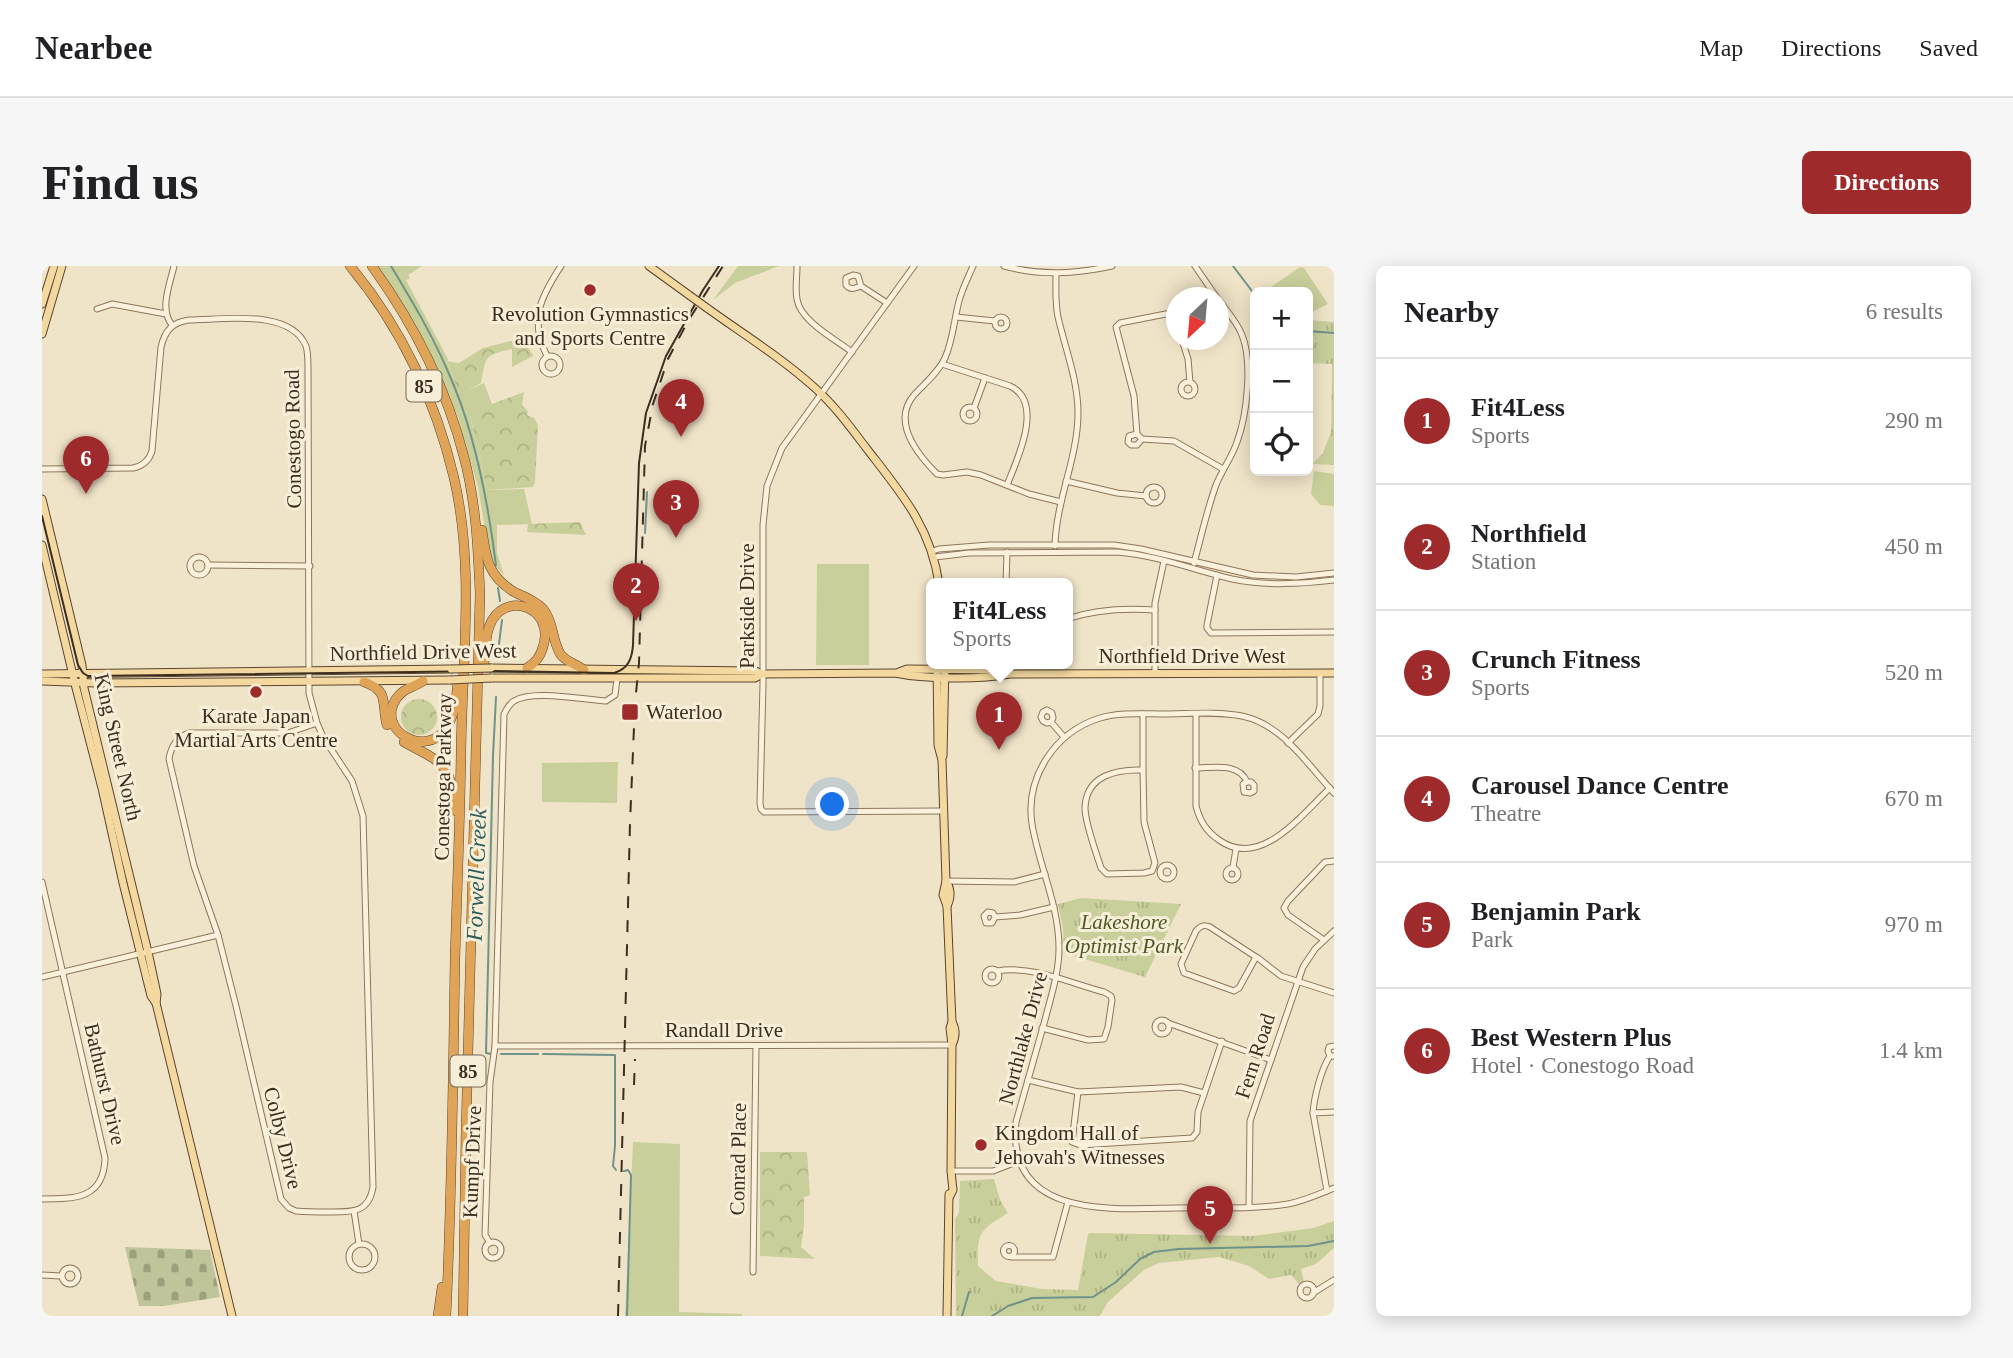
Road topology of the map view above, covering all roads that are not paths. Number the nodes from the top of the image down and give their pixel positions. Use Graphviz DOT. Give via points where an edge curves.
graph roads {
  1 [pos="54,266"];
  2 [pos="62,266"];
  3 [pos="174,266"];
  4 [pos="350,266"];
  5 [pos="372,266"];
  6 [pos="561,266"];
  7 [pos="649,266"];
  8 [pos="797,266"];
  9 [pos="914,266"];
  10 [pos="973,266"];
  11 [pos="1004,266"];
  12 [pos="1112,266"];
  13 [pos="1195,266"];
  14 [pos="1026,269"];
  15 [pos="1056,274"];
  16 [pos="861,286"];
  17 [pos="1210,287"];
  18 [pos="887,303"];
  19 [pos="42,304"];
  20 [pos="97,309"];
  21 [pos="166,314"];
  22 [pos="1166,315"];
  23 [pos="1229,315"];
  24 [pos="956,317"];
  25 [pos="995,321"];
  26 [pos="172,325"];
  27 [pos="42,334"];
  28 [pos="1185,350"];
  29 [pos="852,352"];
  30 [pos="547,356"];
  31 [pos="1247,363"];
  32 [pos="942,364"];
  33 [pos="985,378"];
  34 [pos="1018,381"];
  35 [pos="1189,382"];
  36 [pos="1014,387"];
  37 [pos="821,394"];
  38 [pos="974,408"];
  39 [pos="1223,468"];
  40 [pos="42,469"];
  41 [pos="468,474"];
  42 [pos="1066,481"];
  43 [pos="1007,485"];
  44 [pos="1146,496"];
  45 [pos="42,499"];
  46 [pos="1061,502"];
  47 [pos="42,545"];
  48 [pos="1055,545"];
  49 [pos="1007,549"];
  50 [pos="1055,552"];
  51 [pos="934,554"];
  52 [pos="1165,558"];
  53 [pos="208,565"];
  54 [pos="1193,565"];
  55 [pos="310,566"];
  56 [pos="1218,572"];
  57 [pos="1334,573"];
  58 [pos="938,578"];
  59 [pos="1006,578"];
  60 [pos="1318,579"];
  61 [pos="1334,580"];
  62 [pos="1155,610"];
  63 [pos="1073,618"];
  64 [pos="465,632"];
  65 [pos="1334,632"];
  66 [pos="527,668"];
  67 [pos="649,669"];
  68 [pos="583,670"];
  69 [pos="696,670"];
  70 [pos="941,670"];
  71 [pos="309,671"];
  72 [pos="83,673"];
  73 [pos="1320,673"];
  74 [pos="1334,673"];
  75 [pos="42,674"];
  76 [pos="763,674"];
  77 [pos="1155,674"];
  78 [pos="649,678"];
  79 [pos="701,678"];
  80 [pos="77,679"];
  81 [pos="617,679"];
  82 [pos="42,681"];
  83 [pos="423,681"];
  84 [pos="309,682"];
  85 [pos="364,682"];
  86 [pos="1143,714"];
  87 [pos="1196,714"];
  88 [pos="477,718"];
  89 [pos="1051,722"];
  90 [pos="317,723"];
  91 [pos="1064,737"];
  92 [pos="1288,743"];
  93 [pos="1195,768"];
  94 [pos="1143,770"];
  95 [pos="1247,782"];
  96 [pos="1332,790"];
  97 [pos="943,811"];
  98 [pos="460,838"];
  99 [pos="1236,849"];
  100 [pos="1334,861"];
  101 [pos="1233,867"];
  102 [pos="1045,874"];
  103 [pos="946,881"];
  104 [pos="42,882"];
  105 [pos="1054,907"];
  106 [pos="995,917"];
  107 [pos="1334,931"];
  108 [pos="218,935"];
  109 [pos="1324,940"];
  110 [pos="144,953"];
  111 [pos="1256,957"];
  112 [pos="64,971"];
  113 [pos="997,971"];
  114 [pos="42,976"];
  115 [pos="1056,978"];
  116 [pos="1297,981"];
  117 [pos="1334,993"];
  118 [pos="1168,1023"];
  119 [pos="1042,1028"];
  120 [pos="1222,1041"];
  121 [pos="952,1045"];
  122 [pos="495,1046"];
  123 [pos="756,1046"];
  124 [pos="1334,1046"];
  125 [pos="1332,1056"];
  126 [pos="1271,1060"];
  127 [pos="1028,1080"];
  128 [pos="1078,1092"];
  129 [pos="1204,1093"];
  130 [pos="1334,1112"];
  131 [pos="1313,1114"];
  132 [pos="1019,1161"];
  133 [pos="951,1171"];
  134 [pos="1334,1188"];
  135 [pos="1327,1191"];
  136 [pos="42,1199"];
  137 [pos="1068,1202"];
  138 [pos="1249,1206"];
  139 [pos="354,1211"];
  140 [pos="448,1240"];
  141 [pos="489,1243"];
  142 [pos="359,1244"];
  143 [pos="1011,1256"];
  144 [pos="753,1272"];
  145 [pos="42,1275"];
  146 [pos="61,1276"];
  147 [pos="1334,1280"];
  148 [pos="1313,1293"];
  149 [pos="232,1316"];
  150 [pos="438,1316"];
  151 [pos="446,1316"];
  152 [pos="463,1316"];
  153 [pos="947,1316"];
  1 -- 19 [label="main road"];
  2 -- 27 [label="main road"];
  3 -- 21 [label="street"];
  4 -- 64 [label="highway, Conestoga Parkway / 85" via="405,348 440,428 461,523"];
  5 -- 41 [label="highway, Conestoga Parkway / 85" via="436,374"];
  6 -- 30 [label="street" via="539,308 538,332"];
  7 -- 37 [label="main road, bridge"];
  8 -- 29 [label="street" via="796,298 802,312"];
  9 -- 18 [label="street, Parkside Drive"];
  10 -- 24 [label="street"];
  11 -- 14 [label="street"];
  12 -- 15 [label="street"];
  13 -- 17 [label="street"];
  14 -- 15 [label="street"];
  15 -- 42 [label="street" via="1057,315 1078,407"];
  16 -- 18 [label="street"];
  18 -- 29 [label="street, Parkside Drive"];
  20 -- 21 [label="street" via="113,303"];
  21 -- 26 [label="street"];
  22 -- 39 [label="street" via="1116,327 1139,436 1174,441"];
  23 -- 31 [label="street" via="1242,335"];
  24 -- 25 [label="street"];
  24 -- 32 [label="street"];
  26 -- 40 [label="street" via="161,347 147,461 133,468"];
  26 -- 55 [label="street, Conestogo Road" via="190,320 270,320 292,330 306,347"];
  28 -- 35 [label="street"];
  29 -- 37 [label="street, Parkside Drive"];
  31 -- 39 [label="street" via="1244,417"];
  32 -- 33 [label="street"];
  32 -- 43 [label="street" via="909,402 902,421 914,444 937,474 969,472"];
  33 -- 36 [label="street"];
  33 -- 38 [label="street"];
  34 -- 36 [label="street"];
  36 -- 43 [label="street" via="1028,414"];
  37 -- 51 [label="main road" via="904,496"];
  37 -- 76 [label="street, Parkside Drive" via="782,448 767,486"];
  39 -- 54 [label="street"];
  41 -- 68 [label="highway" via="490,569 509,589 539,605 552,625 560,653"];
  41 -- 88 [label="highway, Conestoga Parkway / 85" via="480,594"];
  42 -- 44 [label="street"];
  42 -- 46 [label="street"];
  43 -- 46 [label="street"];
  45 -- 72 [label="main road, King Street North"];
  46 -- 48 [label="street"];
  47 -- 80 [label="main road, King Street North"];
  48 -- 49 [label="street"];
  48 -- 50 [label="street"];
  48 -- 52 [label="street" via="1123,546"];
  49 -- 50 [label="street"];
  49 -- 51 [label="street"];
  49 -- 59 [label="street"];
  50 -- 52 [label="street" via="1123,552"];
  51 -- 58 [label="main road"];
  52 -- 54 [label="street"];
  52 -- 62 [label="street"];
  53 -- 55 [label="street"];
  54 -- 56 [label="street"];
  55 -- 71 [label="street, Conestogo Road"];
  56 -- 60 [label="street" via="1268,583"];
  56 -- 65 [label="street" via="1207,625 1211,633"];
  57 -- 60 [label="street"];
  60 -- 61 [label="street"];
  62 -- 63 [label="street" via="1087,612"];
  62 -- 77 [label="street"];
  64 -- 83 [label="highway" via="450,722 438,737 422,743 399,733 391,714 399,695"];
  64 -- 98 [label="highway, Conestoga Parkway / 85"];
  66 -- 68 [label="main road, Northfield Drive West"];
  66 -- 71 [label="main road, Northfield Drive West, bridge"];
  66 -- 88 [label="highway" via="537,661 546,632 531,609 509,606 496,615 489,628"];
  67 -- 68 [label="main road, Northfield Drive West"];
  67 -- 69 [label="main road, Northfield Drive West"];
  67 -- 78 [label="main road"];
  69 -- 76 [label="main road, Northfield Drive West"];
  69 -- 79 [label="main road"];
  70 -- 76 [label="main road, Northfield Drive West"];
  70 -- 77 [label="main road, Northfield Drive West"];
  70 -- 97 [label="main road"];
  71 -- 72 [label="main road, Northfield Drive West"];
  71 -- 84 [label="street"];
  72 -- 80 [label="main road, Northfield Drive West"];
  73 -- 74 [label="main road, Northfield Drive West"];
  73 -- 77 [label="main road, Northfield Drive West"];
  73 -- 92 [label="street" via="1318,714"];
  75 -- 80 [label="main road"];
  76 -- 79 [label="main road, Northfield Drive West"];
  76 -- 97 [label="street, Parkside Drive" via="760,780 764,812"];
  78 -- 79 [label="main road, Northfield Drive West"];
  78 -- 81 [label="main road, Northfield Drive West"];
  80 -- 82 [label="main road"];
  80 -- 84 [label="main road, Northfield Drive West"];
  80 -- 110 [label="main road, King Street North"];
  81 -- 83 [label="main road, Northfield Drive West, bridge"];
  81 -- 122 [label="street, Kumpf Drive" via="615,695 606,701 566,696 519,699 504,714"];
  83 -- 85 [label="main road, Northfield Drive West"];
  84 -- 85 [label="main road, Northfield Drive West"];
  84 -- 90 [label="street"];
  85 -- 98 [label="highway" via="382,693 386,722 394,736 443,766 453,788"];
  86 -- 87 [label="street, Northlake Drive"];
  86 -- 91 [label="street, Northlake Drive" via="1100,718"];
  86 -- 94 [label="street"];
  87 -- 92 [label="street, Northlake Drive" via="1248,718"];
  87 -- 93 [label="street"];
  88 -- 152 [label="highway, Conestoga Parkway / 85"];
  89 -- 91 [label="street"];
  90 -- 108 [label="street, Colby Drive" via="288,733 189,733 172,747 169,758 194,866"];
  90 -- 139 [label="street" via="352,781 363,816 373,1187 370,1199"];
  91 -- 102 [label="street, Northlake Drive" via="1040,768 1032,795 1033,829"];
  92 -- 96 [label="street, Northlake Drive"];
  93 -- 95 [label="street" via="1234,769"];
  93 -- 99 [label="street" via="1199,819 1212,835"];
  94 -- 94 [label="street" via="1105,775 1086,801 1085,814 1104,873 1157,869 1144,822"];
  96 -- 99 [label="street" via="1266,845"];
  97 -- 103 [label="main road"];
  98 -- 140 [label="highway, Conestoga Parkway / 85"];
  99 -- 101 [label="street"];
  100 -- 109 [label="street" via="1325,862 1284,908"];
  102 -- 103 [label="street" via="1014,882"];
  102 -- 105 [label="street, Northlake Drive"];
  103 -- 121 [label="main road" via="943,895 955,1036"];
  104 -- 112 [label="street"];
  105 -- 106 [label="street"];
  105 -- 115 [label="street, Northlake Drive" via="1059,946"];
  107 -- 109 [label="street, Fern Road"];
  108 -- 110 [label="street"];
  108 -- 139 [label="street, Colby Drive" via="281,1199 296,1211"];
  109 -- 116 [label="street, Fern Road" via="1308,957"];
  110 -- 112 [label="street"];
  110 -- 149 [label="main road, King Street North"];
  111 -- 111 [label="street" via="1206,925 1196,931 1181,968 1234,991"];
  111 -- 116 [label="street" via="1277,974"];
  112 -- 114 [label="street"];
  112 -- 136 [label="street, Bathurst Drive" via="105,1170 84,1196"];
  113 -- 115 [label="street" via="1011,968"];
  115 -- 119 [label="street, Northlake Drive"];
  115 -- 119 [label="street" via="1111,996 1106,1036 1088,1040"];
  116 -- 117 [label="street"];
  116 -- 126 [label="street, Fern Road"];
  118 -- 120 [label="street"];
  119 -- 127 [label="street, Northlake Drive"];
  120 -- 126 [label="street"];
  120 -- 129 [label="street"];
  121 -- 123 [label="street, Randall Drive"];
  121 -- 133 [label="main road"];
  122 -- 123 [label="street, Randall Drive"];
  122 -- 141 [label="street, Kumpf Drive" via="486,1182 485,1235"];
  123 -- 144 [label="street, Conrad Place"];
  124 -- 125 [label="street" via="1328,1049"];
  125 -- 131 [label="street" via="1321,1078"];
  126 -- 138 [label="street, Fern Road" via="1250,1121"];
  127 -- 128 [label="street"];
  127 -- 132 [label="street, Northlake Drive" via="1016,1122"];
  128 -- 129 [label="street" via="1181,1087"];
  128 -- 129 [label="street" via="1072,1142 1080,1145 1192,1138"];
  130 -- 131 [label="street"];
  131 -- 135 [label="street"];
  132 -- 133 [label="street" via="993,1171"];
  132 -- 137 [label="street" via="1039,1188"];
  133 -- 153 [label="main road"];
  134 -- 135 [label="street"];
  135 -- 138 [label="street" via="1287,1204"];
  137 -- 138 [label="street" via="1105,1209"];
  137 -- 143 [label="street" via="1053,1257"];
  139 -- 142 [label="street"];
  140 -- 150 [label="highway"];
  140 -- 151 [label="highway, Conestoga Parkway / 85"];
  142 -- 142 [label="street" via="351,1250 349,1261 364,1269 372,1265 374,1254 369,1246"];
  145 -- 146 [label="street"];
  147 -- 148 [label="street"];
}
